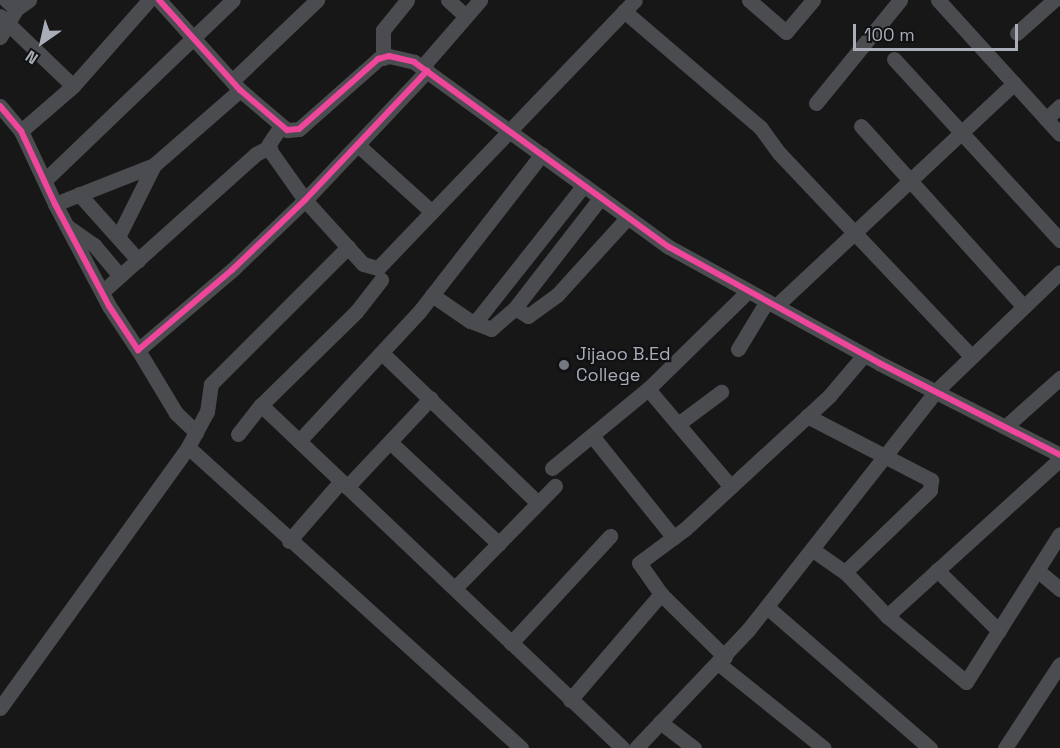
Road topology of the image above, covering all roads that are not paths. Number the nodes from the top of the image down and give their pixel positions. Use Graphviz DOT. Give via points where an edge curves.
graph roads {
  1 [pos="149,0"];
  2 [pos="159,0"];
  3 [pos="233,0"];
  4 [pos="317,0"];
  5 [pos="406,0"];
  6 [pos="448,0"];
  7 [pos="480,0"];
  8 [pos="749,0"];
  9 [pos="813,0"];
  10 [pos="938,0"];
  11 [pos="1054,0"];
  12 [pos="900,2"];
  13 [pos="629,6"];
  14 [pos="12,9"];
  15 [pos="466,16"];
  16 [pos="1017,33"];
  17 [pos="0,37"];
  18 [pos="193,38"];
  19 [pos="383,58"];
  20 [pos="894,59"];
  21 [pos="425,69"];
  22 [pos="1014,83"];
  23 [pos="237,85"];
  24 [pos="72,86"];
  25 [pos="816,103"];
  26 [pos="0,106"];
  27 [pos="1060,106"];
  28 [pos="1046,119"];
  29 [pos="281,126"];
  30 [pos="861,126"];
  31 [pos="21,131"];
  32 [pos="511,131"];
  33 [pos="961,132"];
  34 [pos="1060,134"];
  35 [pos="358,146"];
  36 [pos="269,147"];
  37 [pos="542,154"];
  38 [pos="154,165"];
  39 [pos="45,180"];
  40 [pos="910,180"];
  41 [pos="584,185"];
  42 [pos="79,194"];
  43 [pos="601,197"];
  44 [pos="305,200"];
  45 [pos="55,204"];
  46 [pos="432,212"];
  47 [pos="628,217"];
  48 [pos="66,225"];
  49 [pos="856,231"];
  50 [pos="118,237"];
  51 [pos="1060,240"];
  52 [pos="348,247"];
  53 [pos="138,260"];
  54 [pos="1060,272"];
  55 [pos="120,276"];
  56 [pos="381,280"];
  57 [pos="748,291"];
  58 [pos="102,292"];
  59 [pos="432,295"];
  60 [pos="771,304"];
  61 [pos="1023,306"];
  62 [pos="515,308"];
  63 [pos="473,322"];
  64 [pos="738,349"];
  65 [pos="138,350"];
  66 [pos="382,352"];
  67 [pos="864,355"];
  68 [pos="971,356"];
  69 [pos="1060,378"];
  70 [pos="648,389"];
  71 [pos="721,392"];
  72 [pos="935,392"];
  73 [pos="431,398"];
  74 [pos="261,405"];
  75 [pos="807,416"];
  76 [pos="678,424"];
  77 [pos="1005,428"];
  78 [pos="196,432"];
  79 [pos="237,434"];
  80 [pos="593,437"];
  81 [pos="299,441"];
  82 [pos="390,442"];
  83 [pos="188,447"];
  84 [pos="884,456"];
  85 [pos="1060,457"];
  86 [pos="552,468"];
  87 [pos="344,484"];
  88 [pos="555,486"];
  89 [pos="731,487"];
  90 [pos="538,503"];
  91 [pos="1060,534"];
  92 [pos="610,536"];
  93 [pos="674,538"];
  94 [pos="289,541"];
  95 [pos="499,543"];
  96 [pos="813,550"];
  97 [pos="937,570"];
  98 [pos="1037,570"];
  99 [pos="845,572"];
  100 [pos="454,588"];
  101 [pos="1060,589"];
  102 [pos="661,594"];
  103 [pos="767,607"];
  104 [pos="887,616"];
  105 [pos="999,631"];
  106 [pos="511,642"];
  107 [pos="722,661"];
  108 [pos="1060,664"];
  109 [pos="570,700"];
  110 [pos="0,708"];
  111 [pos="660,722"];
  112 [pos="913,742"];
  113 [pos="520,748"];
  114 [pos="622,748"];
  115 [pos="636,748"];
  116 [pos="694,748"];
  117 [pos="824,748"];
  118 [pos="930,748"];
  119 [pos="1005,748"];
  1 -- 24 [label="street"];
  2 -- 18 [label="street"];
  3 -- 18 [label="street"];
  4 -- 23 [label="street"];
  5 -- 19 [label="street" via="383,30"];
  6 -- 15 [label="street"];
  7 -- 15 [label="street"];
  8 -- 9 [label="street" via="786,32"];
  10 -- 22 [label="street"];
  11 -- 16 [label="street"];
  12 -- 25 [label="street"];
  13 -- 32 [label="street"];
  13 -- 49 [label="street" via="760,127 779,153"];
  14 -- 17 [label="street"];
  14 -- 24 [label="street"];
  15 -- 21 [label="street"];
  18 -- 23 [label="street"];
  18 -- 39 [label="street"];
  19 -- 21 [label="street" via="403,58"];
  19 -- 29 [label="street" via="368,66 299,129"];
  20 -- 33 [label="street"];
  21 -- 32 [label="street"];
  21 -- 35 [label="street"];
  22 -- 28 [label="street"];
  22 -- 33 [label="street"];
  23 -- 29 [label="street"];
  23 -- 38 [label="street"];
  24 -- 31 [label="street"];
  26 -- 31 [label="street"];
  27 -- 28 [label="street"];
  28 -- 34 [label="street"];
  29 -- 36 [label="street"];
  30 -- 40 [label="street"];
  31 -- 39 [label="street"];
  32 -- 37 [label="street"];
  32 -- 46 [label="street"];
  33 -- 40 [label="street"];
  33 -- 51 [label="street"];
  35 -- 44 [label="street"];
  35 -- 46 [label="street"];
  36 -- 44 [label="street"];
  36 -- 53 [label="street" via="256,154"];
  37 -- 41 [label="street"];
  37 -- 59 [label="street"];
  38 -- 42 [label="street"];
  38 -- 50 [label="street"];
  39 -- 45 [label="street"];
  40 -- 49 [label="street"];
  40 -- 61 [label="street"];
  41 -- 43 [label="street"];
  41 -- 63 [label="street"];
  42 -- 45 [label="street"];
  42 -- 50 [label="street"];
  43 -- 47 [label="street"];
  43 -- 62 [label="street"];
  44 -- 52 [label="street"];
  44 -- 65 [label="street" via="232,270"];
  45 -- 48 [label="street"];
  46 -- 52 [label="street" via="378,268 363,264"];
  47 -- 57 [label="street" via="669,247"];
  47 -- 62 [label="street" via="557,295 528,316"];
  48 -- 55 [label="street" via="94,244"];
  48 -- 58 [label="street"];
  49 -- 60 [label="street"];
  49 -- 68 [label="street"];
  50 -- 53 [label="street"];
  52 -- 78 [label="street" via="219,374 208,391 207,411"];
  53 -- 55 [label="street"];
  54 -- 61 [label="street"];
  55 -- 58 [label="street"];
  56 -- 74 [label="street" via="356,312"];
  57 -- 60 [label="street"];
  57 -- 70 [label="street"];
  58 -- 65 [label="street"];
  59 -- 63 [label="street"];
  59 -- 66 [label="street"];
  60 -- 64 [label="street"];
  60 -- 67 [label="street"];
  61 -- 68 [label="street"];
  62 -- 63 [label="street" via="491,329"];
  65 -- 78 [label="street" via="176,413"];
  66 -- 73 [label="street"];
  66 -- 81 [label="street"];
  67 -- 72 [label="street"];
  67 -- 75 [label="street"];
  68 -- 72 [label="street"];
  69 -- 77 [label="street"];
  70 -- 76 [label="street"];
  70 -- 80 [label="street"];
  71 -- 76 [label="street"];
  72 -- 77 [label="street"];
  72 -- 84 [label="street"];
  73 -- 82 [label="street"];
  73 -- 90 [label="street"];
  74 -- 79 [label="street"];
  74 -- 81 [label="street"];
  75 -- 84 [label="street"];
  75 -- 89 [label="street"];
  76 -- 89 [label="street"];
  77 -- 85 [label="street"];
  78 -- 83 [label="street"];
  80 -- 86 [label="street"];
  80 -- 93 [label="street"];
  81 -- 87 [label="street"];
  82 -- 87 [label="street"];
  82 -- 95 [label="street"];
  83 -- 94 [label="street"];
  83 -- 110 [label="street"];
  84 -- 96 [label="street"];
  84 -- 99 [label="street" via="928,476 932,485"];
  85 -- 97 [label="street"];
  87 -- 94 [label="street"];
  87 -- 100 [label="street"];
  88 -- 90 [label="street"];
  89 -- 93 [label="street"];
  90 -- 95 [label="street"];
  91 -- 98 [label="street"];
  92 -- 106 [label="street"];
  93 -- 102 [label="street" via="639,563"];
  94 -- 113 [label="street"];
  95 -- 100 [label="street"];
  96 -- 99 [label="street"];
  96 -- 103 [label="street"];
  97 -- 104 [label="street"];
  97 -- 105 [label="street"];
  98 -- 101 [label="street"];
  98 -- 105 [label="street"];
  99 -- 104 [label="street"];
  100 -- 106 [label="street"];
  102 -- 107 [label="street"];
  102 -- 109 [label="street"];
  103 -- 107 [label="street"];
  103 -- 112 [label="street"];
  104 -- 105 [label="street" via="966,682"];
  106 -- 109 [label="street"];
  107 -- 111 [label="street"];
  107 -- 117 [label="street"];
  108 -- 119 [label="street"];
  109 -- 114 [label="street"];
  111 -- 115 [label="street"];
  111 -- 116 [label="street"];
  112 -- 118 [label="street"];
}
